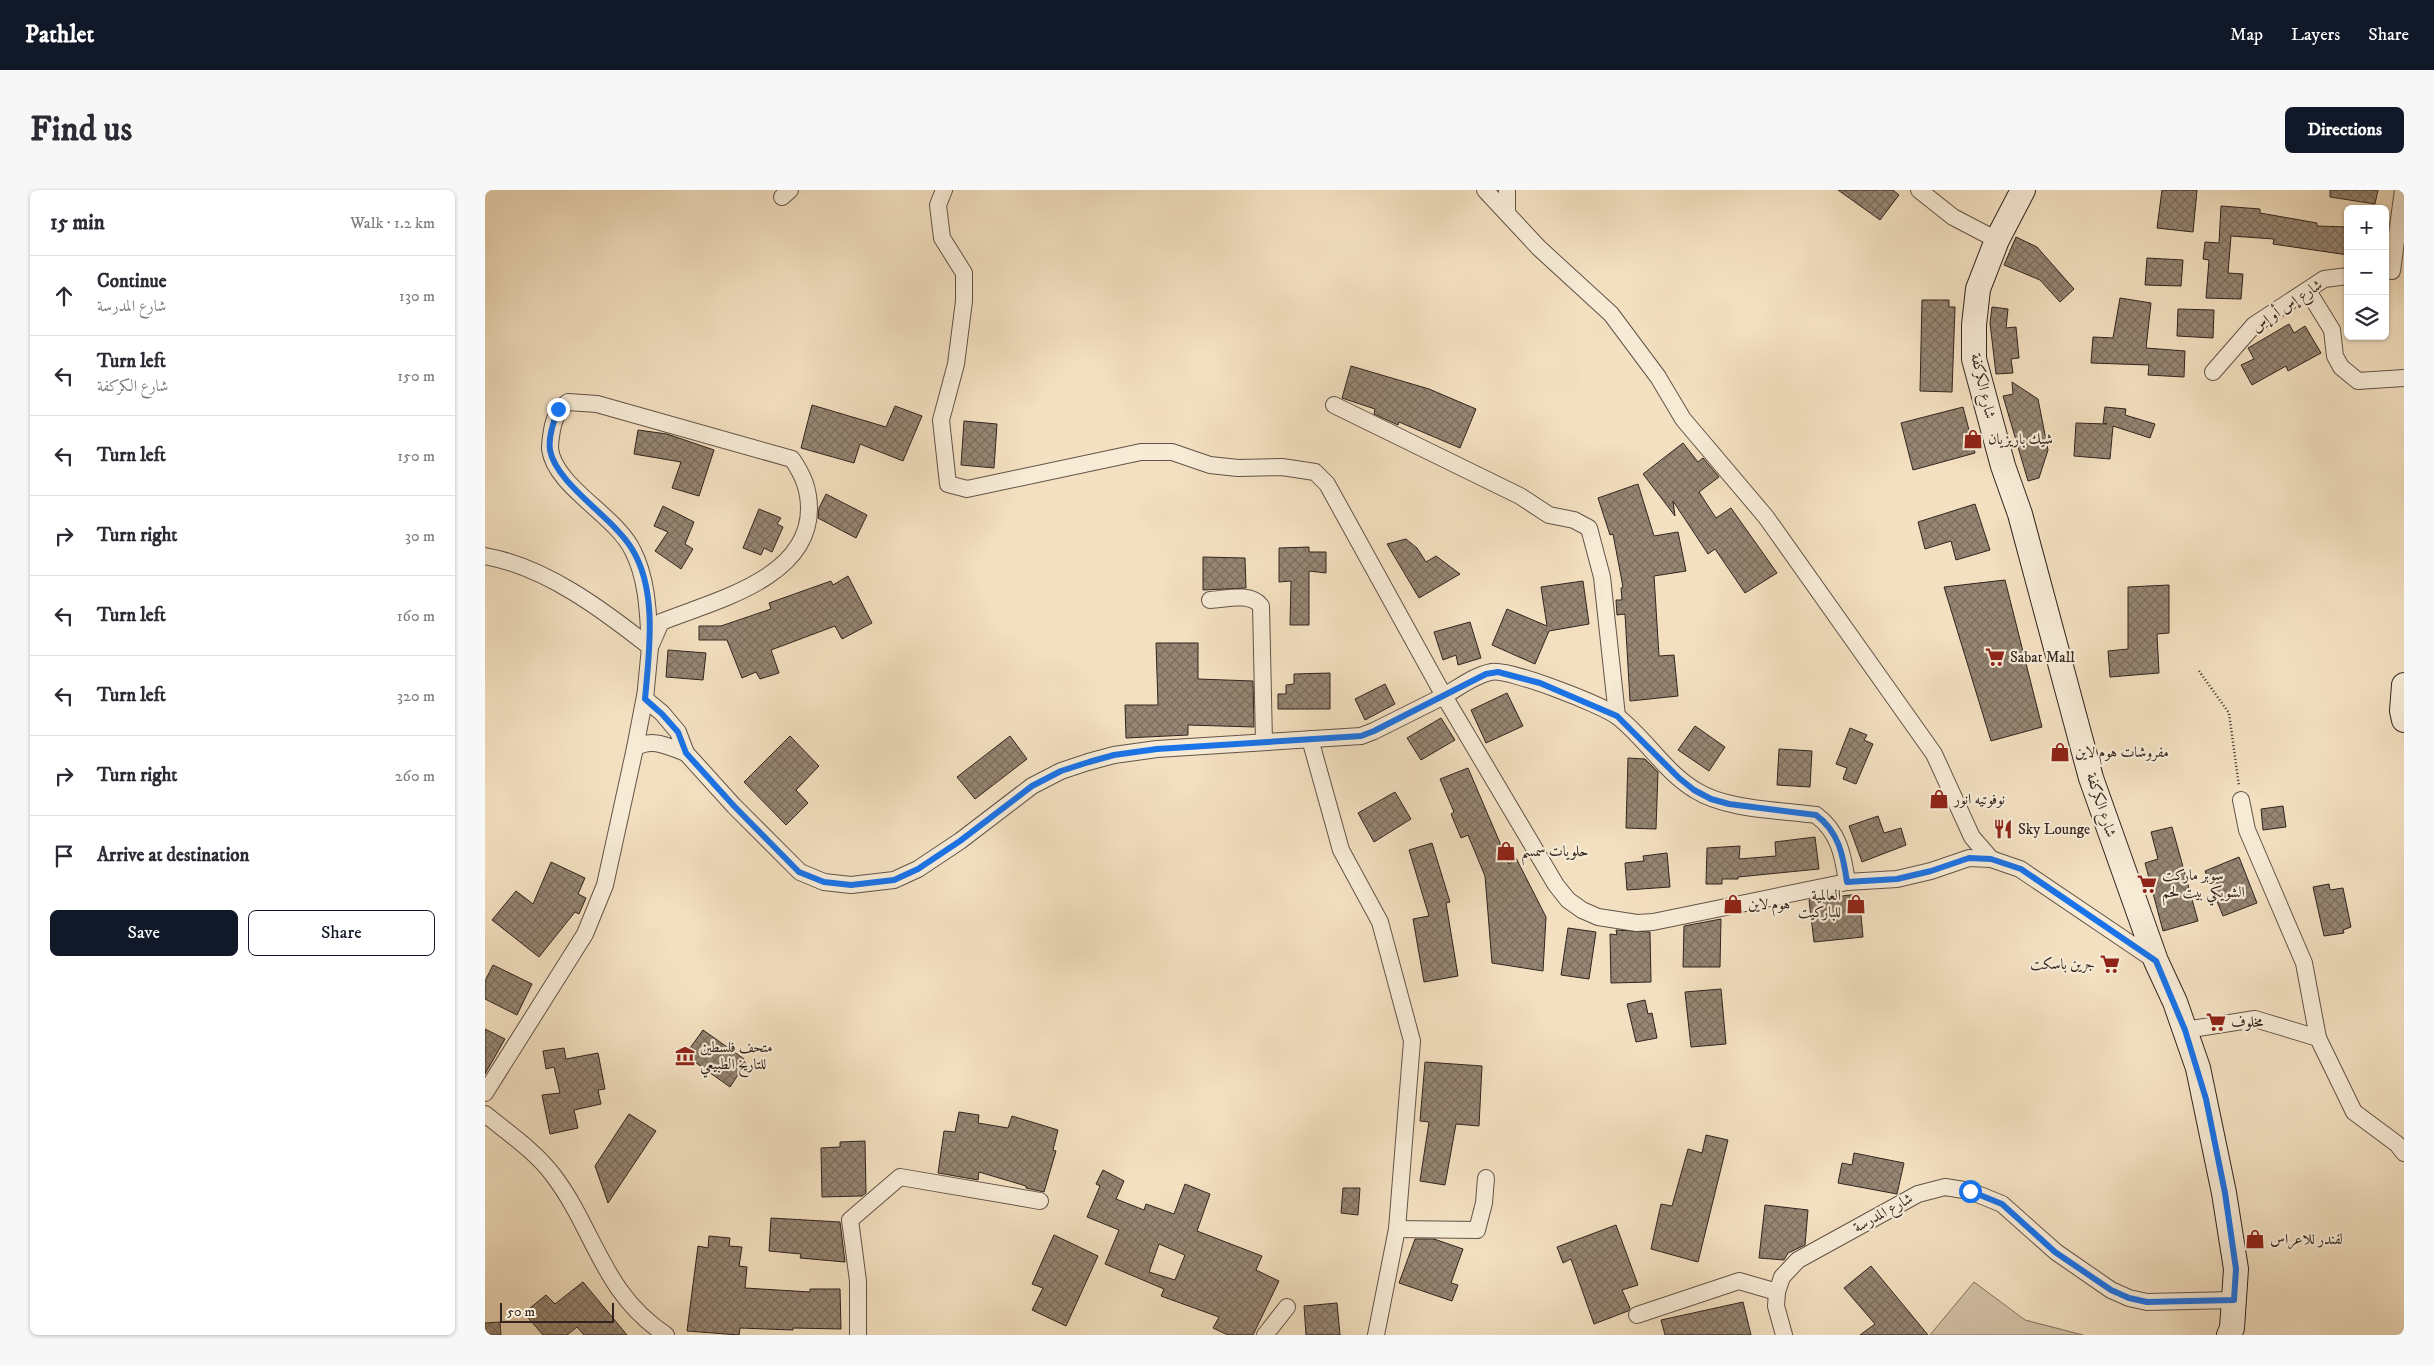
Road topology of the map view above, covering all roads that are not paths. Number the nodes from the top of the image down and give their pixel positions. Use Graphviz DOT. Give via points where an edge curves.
graph roads {
  1 [pos="944,190"];
  2 [pos="1485,190"];
  3 [pos="1507,190"];
  4 [pos="1919,190"];
  5 [pos="2023,190"];
  6 [pos="2403,190"];
  7 [pos="1507,212"];
  8 [pos="1997,240"];
  9 [pos="2394,272"];
  10 [pos="2344,276"];
  11 [pos="2309,291"];
  12 [pos="2213,372"];
  13 [pos="2404,378"];
  14 [pos="1334,405"];
  15 [pos="485,556"];
  16 [pos="1210,600"];
  17 [pos="650,647"];
  18 [pos="2404,685"];
  19 [pos="645,696"];
  20 [pos="1444,696"];
  21 [pos="1617,716"];
  22 [pos="2404,720"];
  23 [pos="1310,739"];
  24 [pos="1264,742"];
  25 [pos="635,748"];
  26 [pos="686,753"];
  27 [pos="2241,800"];
  28 [pos="1991,859"];
  29 [pos="1847,882"];
  30 [pos="2156,961"];
  31 [pos="2185,1030"];
  32 [pos="2318,1038"];
  33 [pos="485,1094"];
  34 [pos="485,1114"];
  35 [pos="2404,1153"];
  36 [pos="1486,1178"];
  37 [pos="1040,1201"];
  38 [pos="1397,1229"];
  39 [pos="1777,1292"];
  40 [pos="2234,1300"];
  41 [pos="1287,1307"];
  42 [pos="1637,1315"];
  43 [pos="666,1335"];
  44 [pos="858,1335"];
  45 [pos="1265,1335"];
  46 [pos="1376,1335"];
  47 [pos="1784,1335"];
  48 [pos="2229,1335"];
  1 -- 20 [label="street" via="938,205 942,238 964,274 956,364 941,420 948,484 967,490 1141,452 1172,452 1210,465 1281,467 1315,472 1327,484"];
  2 -- 7 [label="street"];
  3 -- 7 [label="street"];
  4 -- 8 [label="street" via="1953,217"];
  5 -- 8 [label="street, شارع الكركفة"];
  6 -- 9 [label="street"];
  7 -- 28 [label="street" via="1539,248 1611,314 1658,377 1683,419 1766,517 1934,754 1972,837"];
  8 -- 30 [label="street, شارع الكركفة" via="1978,290 1975,359 2003,466 2023,522 2091,778"];
  10 -- 11 [label="street, شارع إس أو إس" via="2324,279"];
  11 -- 12 [label="street, شارع إس أو إس" via="2254,324"];
  11 -- 13 [label="street" via="2332,330 2335,356 2341,367 2359,381"];
  14 -- 21 [label="street" via="1520,496 1549,514 1574,520 1589,528 1602,577"];
  15 -- 17 [label="street" via="499,558 545,577 583,599"];
  16 -- 24 [label="street" via="1247,597 1261,606"];
  17 -- 17 [label="street" via="661,622 752,586 786,564 805,537 809,520 809,495 803,474 792,459 597,404 568,402 558,409 553,426 550,448 554,464 632,548 648,602"];
  17 -- 19 [label="street"];
  18 -- 22 [label="street"];
  19 -- 25 [label="street"];
  19 -- 26 [label="street" via="678,732"];
  20 -- 21 [label="street" via="1486,674 1498,672 1540,683"];
  20 -- 23 [label="street" via="1361,736"];
  20 -- 29 [label="street" via="1556,885 1582,910 1620,922 1653,922"];
  21 -- 29 [label="street" via="1679,778 1711,799 1816,815 1835,835 1844,860"];
  23 -- 24 [label="street"];
  23 -- 38 [label="street" via="1341,850 1379,922 1412,1041"];
  24 -- 26 [label="street" via="1114,755 1061,771 1032,786 918,869 894,880 851,885 824,882 799,872"];
  25 -- 26 [label="street" via="651,742"];
  25 -- 33 [label="street" via="597,908 585,934"];
  27 -- 32 [label="street" via="2247,830 2304,963"];
  28 -- 29 [label="street" via="1969,858 1897,879"];
  28 -- 30 [label="street" via="2021,869"];
  30 -- 31 [label="street, شارع الكركفة"];
  31 -- 32 [label="street" via="2255,1019"];
  31 -- 40 [label="street, شارع الكركفة" via="2206,1099 2225,1193 2236,1269"];
  32 -- 35 [label="street" via="2354,1112 2397,1144"];
  34 -- 43 [label="street" via="542,1161 565,1194 606,1272 637,1310"];
  36 -- 38 [label="street" via="1477,1230"];
  37 -- 44 [label="street" via="900,1177 850,1220 858,1281"];
  38 -- 46 [label="street"];
  39 -- 40 [label="street, شارع المدرسة" via="1782,1277 1799,1260 1918,1194 1945,1187 1970,1191 2002,1204 2055,1252 2111,1290 2129,1298 2147,1302"];
  39 -- 42 [label="street" via="1739,1281"];
  39 -- 47 [label="street" via="1776,1306"];
  40 -- 48 [label="street, شارع الكركفة"];
  41 -- 45 [label="street"];
}
